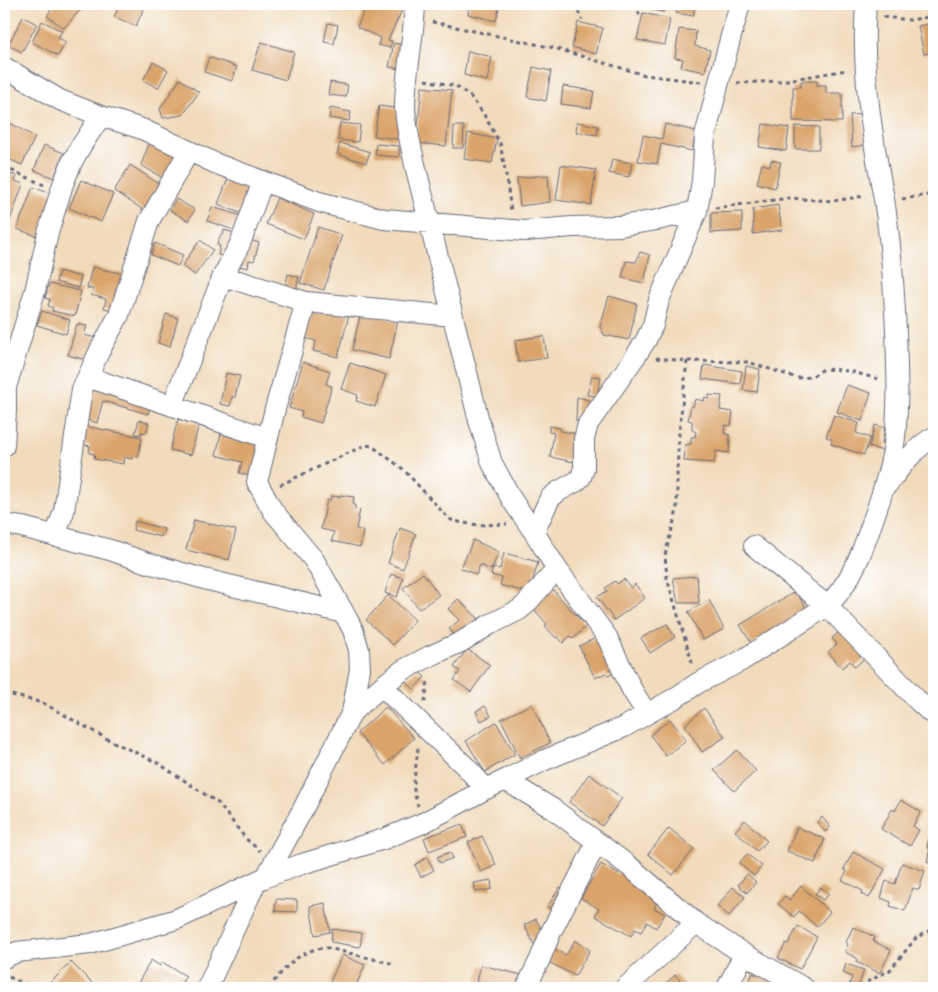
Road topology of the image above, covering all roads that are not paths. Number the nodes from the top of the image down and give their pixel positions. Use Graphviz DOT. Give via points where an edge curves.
graph roads {
  1 [pos="740,4"];
  2 [pos="865,9"];
  3 [pos="414,11"];
  4 [pos="4,67"];
  5 [pos="101,116"];
  6 [pos="189,151"];
  7 [pos="263,181"];
  8 [pos="697,211"];
  9 [pos="429,222"];
  10 [pos="223,276"];
  11 [pos="306,302"];
  12 [pos="454,316"];
  13 [pos="10,356"];
  14 [pos="88,377"];
  15 [pos="172,406"];
  16 [pos="934,437"];
  17 [pos="268,438"];
  18 [pos="4,446"];
  19 [pos="884,489"];
  20 [pos="4,524"];
  21 [pos="531,527"];
  22 [pos="55,536"];
  23 [pos="754,546"];
  24 [pos="557,569"];
  25 [pos="827,606"];
  26 [pos="344,612"];
  27 [pos="382,686"];
  28 [pos="352,712"];
  29 [pos="647,714"];
  30 [pos="934,714"];
  31 [pos="505,780"];
  32 [pos="486,788"];
  33 [pos="597,842"];
  34 [pos="265,874"];
  35 [pos="696,923"];
  36 [pos="744,954"];
  37 [pos="4,958"];
  38 [pos="207,988"];
  39 [pos="526,988"];
  40 [pos="626,988"];
  41 [pos="727,988"];
  42 [pos="804,988"];
  1 -- 8 [label="street" via="705,136"];
  2 -- 19 [label="street" via="865,66 872,135 894,279 898,384 895,438"];
  3 -- 9 [label="street" via="405,106"];
  4 -- 5 [label="street" via="60,100"];
  5 -- 6 [label="street" via="142,129"];
  5 -- 13 [label="street" via="72,162 48,233 35,291"];
  6 -- 7 [label="street"];
  6 -- 14 [label="street" via="149,221 118,316"];
  7 -- 9 [label="street" via="319,202 384,219"];
  7 -- 10 [label="street" via="240,244"];
  8 -- 9 [label="street" via="620,226 525,231"];
  8 -- 21 [label="street" via="646,340 588,424 581,477 550,498"];
  9 -- 12 [label="street"];
  10 -- 11 [label="street"];
  10 -- 15 [label="street"];
  11 -- 12 [label="street"];
  11 -- 17 [label="street"];
  12 -- 21 [label="street" via="492,463"];
  13 -- 18 [label="street"];
  14 -- 15 [label="street"];
  14 -- 22 [label="street" via="82,389 64,511"];
  15 -- 17 [label="street"];
  16 -- 19 [label="street"];
  17 -- 26 [label="street" via="258,484 273,511 314,560"];
  19 -- 25 [label="street" via="854,570"];
  20 -- 22 [label="street"];
  21 -- 24 [label="street"];
  22 -- 26 [label="street" via="204,579"];
  23 -- 25 [label="street"];
  24 -- 27 [label="street" via="519,610 403,670"];
  24 -- 29 [label="street" via="607,637"];
  25 -- 29 [label="street" via="741,661"];
  25 -- 30 [label="street"];
  26 -- 28 [label="street" via="359,650 360,669"];
  27 -- 28 [label="street"];
  27 -- 32 [label="street"];
  28 -- 34 [label="street" via="303,809"];
  29 -- 31 [label="street"];
  31 -- 32 [label="street"];
  31 -- 33 [label="street" via="553,809"];
  32 -- 34 [label="street" via="423,823 384,839"];
  33 -- 35 [label="street"];
  33 -- 39 [label="street"];
  34 -- 37 [label="street" via="177,919 90,944 17,952"];
  34 -- 38 [label="street"];
  35 -- 36 [label="street"];
  35 -- 40 [label="street"];
  36 -- 41 [label="street"];
  36 -- 42 [label="street"];
}
